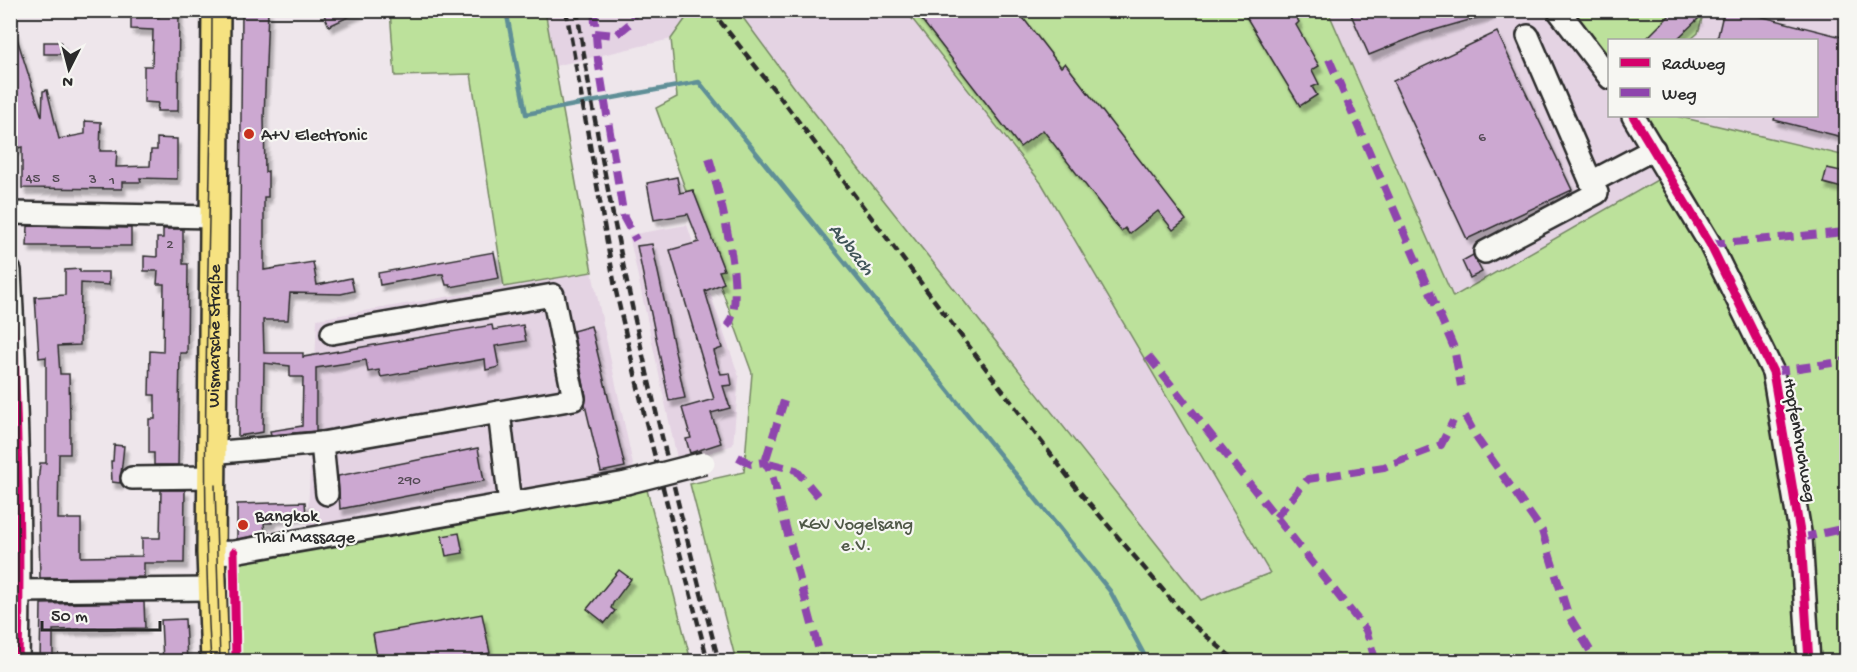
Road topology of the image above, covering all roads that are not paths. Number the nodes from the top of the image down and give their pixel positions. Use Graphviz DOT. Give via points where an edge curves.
graph roads {
  1 [pos="216,10"];
  2 [pos="1558,10"];
  3 [pos="1528,36"];
  4 [pos="1608,75"];
  5 [pos="1634,117"];
  6 [pos="1654,149"];
  7 [pos="1591,182"];
  8 [pos="10,213"];
  9 [pos="212,217"];
  10 [pos="1485,252"];
  11 [pos="10,271"];
  12 [pos="332,333"];
  13 [pos="499,412"];
  14 [pos="322,443"];
  15 [pos="704,463"];
  16 [pos="211,465"];
  17 [pos="132,478"];
  18 [pos="327,494"];
  19 [pos="510,504"];
  20 [pos="211,553"];
  21 [pos="211,589"];
  22 [pos="19,591"];
  23 [pos="18,662"];
  24 [pos="215,662"];
  25 [pos="1809,662"];
  1 -- 9 [label="main road, Wismarsche Straße"];
  2 -- 4 [label="street"];
  3 -- 7 [label="street"];
  5 -- 6 [label="street, Hopfenbruchweg"];
  6 -- 7 [label="street"];
  6 -- 25 [label="street, Hopfenbruchweg" via="1710,244 1773,372 1801,538"];
  7 -- 10 [label="street" via="1597,193"];
  8 -- 9 [label="street"];
  9 -- 16 [label="main road, Wismarsche Straße"];
  11 -- 22 [label="street"];
  12 -- 13 [label="street" via="553,295 574,399"];
  13 -- 14 [label="street"];
  13 -- 19 [label="street"];
  14 -- 16 [label="street"];
  14 -- 18 [label="street"];
  15 -- 19 [label="street, bridge" via="626,483"];
  16 -- 17 [label="street"];
  16 -- 20 [label="main road, Wismarsche Straße"];
  19 -- 20 [label="street"];
  20 -- 21 [label="main road, Wismarsche Straße"];
  21 -- 22 [label="street"];
  21 -- 24 [label="main road, Wismarsche Straße"];
  22 -- 23 [label="street"];
}
